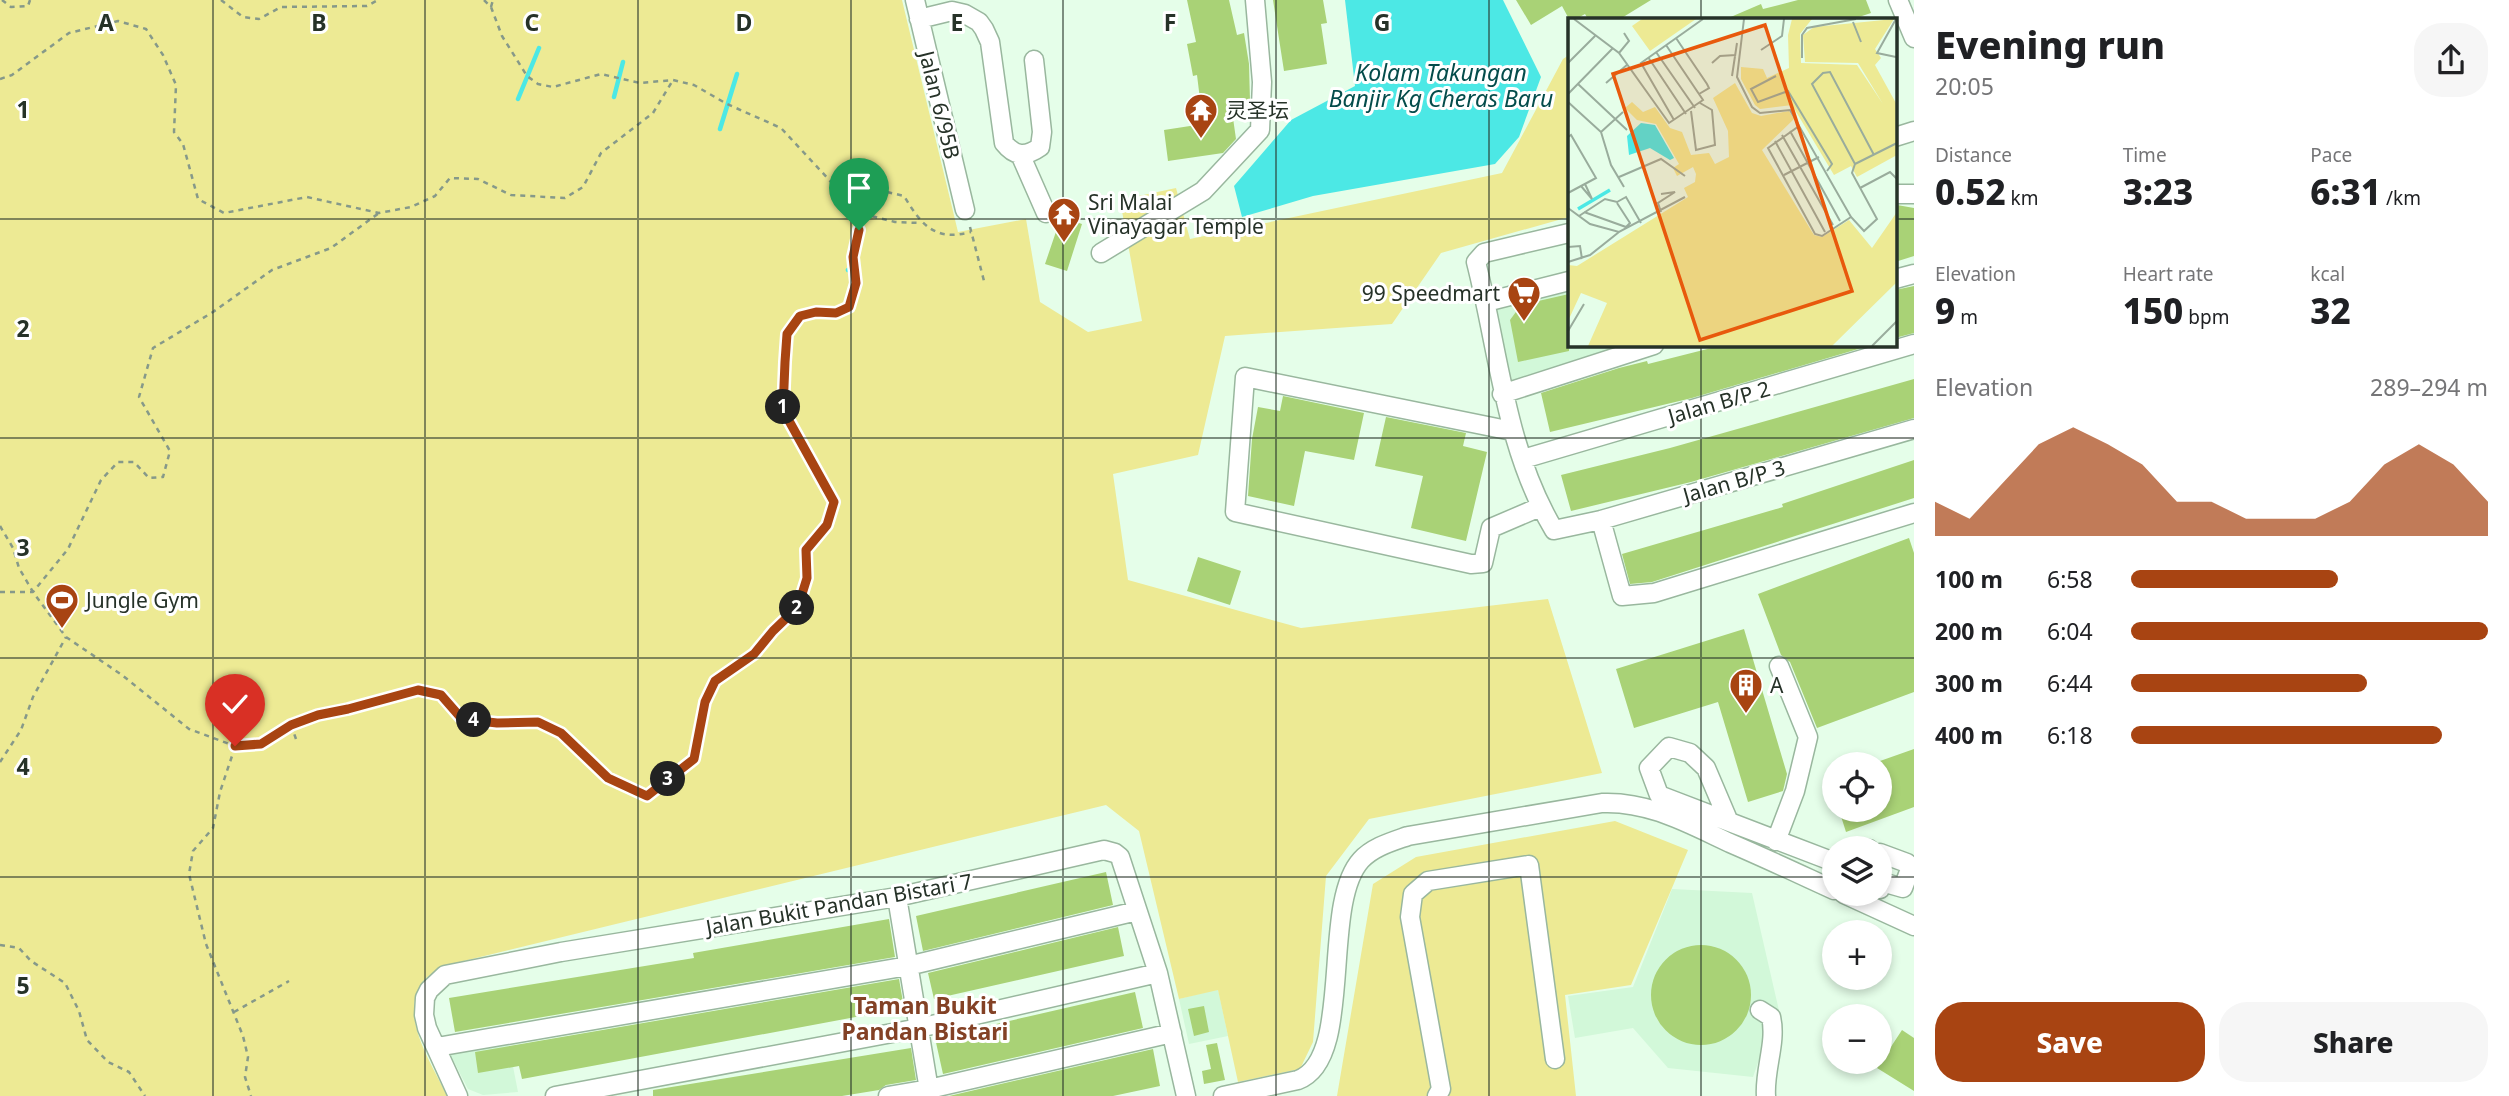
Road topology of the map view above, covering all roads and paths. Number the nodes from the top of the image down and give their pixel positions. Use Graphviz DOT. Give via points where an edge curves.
graph roads {
  1 [pos="2,0"];
  2 [pos="30,0"];
  3 [pos="221,0"];
  4 [pos="378,0"];
  5 [pos="484,0"];
  6 [pos="493,0"];
  7 [pos="915,0"];
  8 [pos="1255,0"];
  9 [pos="1898,0"];
  10 [pos="491,7"];
  11 [pos="919,19"];
  12 [pos="1914,38"];
  13 [pos="1034,60"];
  14 [pos="0,79"];
  15 [pos="673,80"];
  16 [pos="1914,131"];
  17 [pos="1896,137"];
  18 [pos="1020,154"];
  19 [pos="833,184"];
  20 [pos="1896,194"];
  21 [pos="1914,194"];
  22 [pos="965,210"];
  23 [pos="379,213"];
  24 [pos="1046,213"];
  25 [pos="867,215"];
  26 [pos="920,223"];
  27 [pos="971,232"];
  28 [pos="1568,233"];
  29 [pos="1101,253"];
  30 [pos="1914,274"];
  31 [pos="1896,279"];
  32 [pos="984,281"];
  33 [pos="1568,281"];
  34 [pos="1486,302"];
  35 [pos="1914,344"];
  36 [pos="1651,346"];
  37 [pos="1503,394"];
  38 [pos="1914,429"];
  39 [pos="1512,431"];
  40 [pos="1523,460"];
  41 [pos="1540,507"];
  42 [pos="1914,513"];
  43 [pos="1601,520"];
  44 [pos="0,526"];
  45 [pos="0,592"];
  46 [pos="33,592"];
  47 [pos="66,637"];
  48 [pos="1779,666"];
  49 [pos="291,725"];
  50 [pos="296,739"];
  51 [pos="235,746"];
  52 [pos="0,762"];
  53 [pos="1730,822"];
  54 [pos="1776,841"];
  55 [pos="1892,857"];
  56 [pos="1822,858"];
  57 [pos="1822,885"];
  58 [pos="1892,889"];
  59 [pos="897,897"];
  60 [pos="1892,905"];
  61 [pos="1137,911"];
  62 [pos="1914,926"];
  63 [pos="0,945"];
  64 [pos="908,966"];
  65 [pos="1158,973"];
  66 [pos="289,981"];
  67 [pos="1759,1010"];
  68 [pos="234,1013"];
  69 [pos="919,1028"];
  70 [pos="1172,1033"];
  71 [pos="437,1047"];
  72 [pos="1555,1059"];
  73 [pos="930,1092"];
  74 [pos="145,1096"];
  75 [pos="251,1096"];
  76 [pos="458,1096"];
  77 [pos="555,1096"];
  78 [pos="888,1096"];
  79 [pos="1186,1096"];
  80 [pos="1223,1096"];
  81 [pos="1437,1096"];
  82 [pos="1766,1096"];
  1 -- 2 [label="path" via="11,7 28,6"];
  3 -- 4 [label="path" via="243,17 259,19 281,7 367,6"];
  5 -- 10 [label="path"];
  6 -- 10 [label="path"];
  7 -- 11 [label="street, Jalan 6/95B"];
  8 -- 29 [label="street" via="1262,82 1260,130 1203,191"];
  9 -- 12 [label="street"];
  10 -- 15 [label="path" via="502,36 527,76 538,84 553,87 601,74 640,83"];
  11 -- 18 [label="street" via="952,11 979,22 990,42 1004,143"];
  11 -- 22 [label="street, Jalan 6/95B"];
  13 -- 18 [label="street" via="1040,147"];
  14 -- 23 [label="path" via="69,33 118,21 146,29 176,85 174,132 183,145 198,199 224,214 307,197"];
  15 -- 19 [label="path" via="694,85 781,128"];
  15 -- 23 [label="path" via="653,113 601,153 583,187 565,198 511,195 478,179 450,178 435,196 411,207"];
  16 -- 17 [label="street"];
  18 -- 24 [label="street"];
  19 -- 25 [label="path"];
  19 -- 26 [label="path" via="904,196"];
  20 -- 21 [label="street"];
  22 -- 27 [label="path"];
  23 -- 46 [label="path" via="331,248 272,270 153,348 139,397 170,451 163,477 149,478 134,462 118,462 101,480 68,549"];
  25 -- 26 [label="path"];
  25 -- 49 [label="path" via="853,257 856,283 849,307 836,313 800,316 787,334 783,410 834,502 827,525 806,550 807,578 798,607 754,654 715,681 705,702 694,759 647,796 608,778 561,733 538,722 462,719 441,695 418,690"];
  26 -- 27 [label="path" via="958,236"];
  27 -- 32 [label="path"];
  28 -- 34 [label="street" via="1485,253 1476,262"];
  30 -- 31 [label="street"];
  33 -- 34 [label="street"];
  34 -- 37 [label="street"];
  35 -- 40 [label="street, Jalan B/P 2"];
  36 -- 37 [label="street"];
  37 -- 39 [label="street"];
  38 -- 43 [label="street, Jalan B/P 3"];
  39 -- 40 [label="street"];
  39 -- 41 [label="street" via="1245,377 1235,512 1471,564 1483,563 1491,528"];
  40 -- 41 [label="street"];
  41 -- 43 [label="street, Jalan B/P 3" via="1554,530"];
  42 -- 43 [label="street" via="1654,593 1622,596"];
  44 -- 46 [label="path"];
  45 -- 46 [label="path"];
  46 -- 47 [label="path"];
  47 -- 51 [label="path" via="190,729"];
  47 -- 52 [label="path" via="33,697 21,730"];
  48 -- 54 [label="street" via="1808,737 1796,791"];
  49 -- 50 [label="path"];
  49 -- 51 [label="path" via="261,744"];
  51 -- 68 [label="path" via="212,828 193,851 189,874 206,944"];
  53 -- 53 [label="street" via="1659,795 1650,768 1669,747 1690,753 1706,768"];
  53 -- 54 [label="street"];
  54 -- 56 [label="street"];
  55 -- 58 [label="street" via="1910,869 1903,887"];
  57 -- 80 [label="street" via="1665,813 1619,802 1388,843 1360,861 1348,886 1328,1036 1318,1064 1298,1080"];
  59 -- 61 [label="street, Jalan Bukit Pandan Bistari 7" via="1104,850 1120,857"];
  59 -- 64 [label="street"];
  59 -- 71 [label="street, Jalan Bukit Pandan Bistari 7" via="445,975 429,990 424,1007 427,1028"];
  60 -- 62 [label="street"];
  61 -- 64 [label="street"];
  61 -- 65 [label="street, Jalan Bukit Pandan Bistari 7"];
  63 -- 74 [label="path" via="19,948 65,983 88,1040 108,1062 129,1072"];
  64 -- 69 [label="street"];
  64 -- 71 [label="street"];
  65 -- 69 [label="street"];
  65 -- 70 [label="street, Jalan Bukit Pandan Bistari 7"];
  66 -- 68 [label="path"];
  67 -- 82 [label="street" via="1771,1017 1773,1029"];
  68 -- 75 [label="path" via="248,1057 245,1077"];
  69 -- 73 [label="street"];
  69 -- 77 [label="street"];
  70 -- 73 [label="street"];
  70 -- 79 [label="street, Jalan Bukit Pandan Bistari 7"];
  71 -- 76 [label="street, Jalan Bukit Pandan Bistari 7"];
  72 -- 81 [label="street" via="1529,865 1427,881 1413,894 1410,917 1441,1089"];
  73 -- 78 [label="street"];
}
